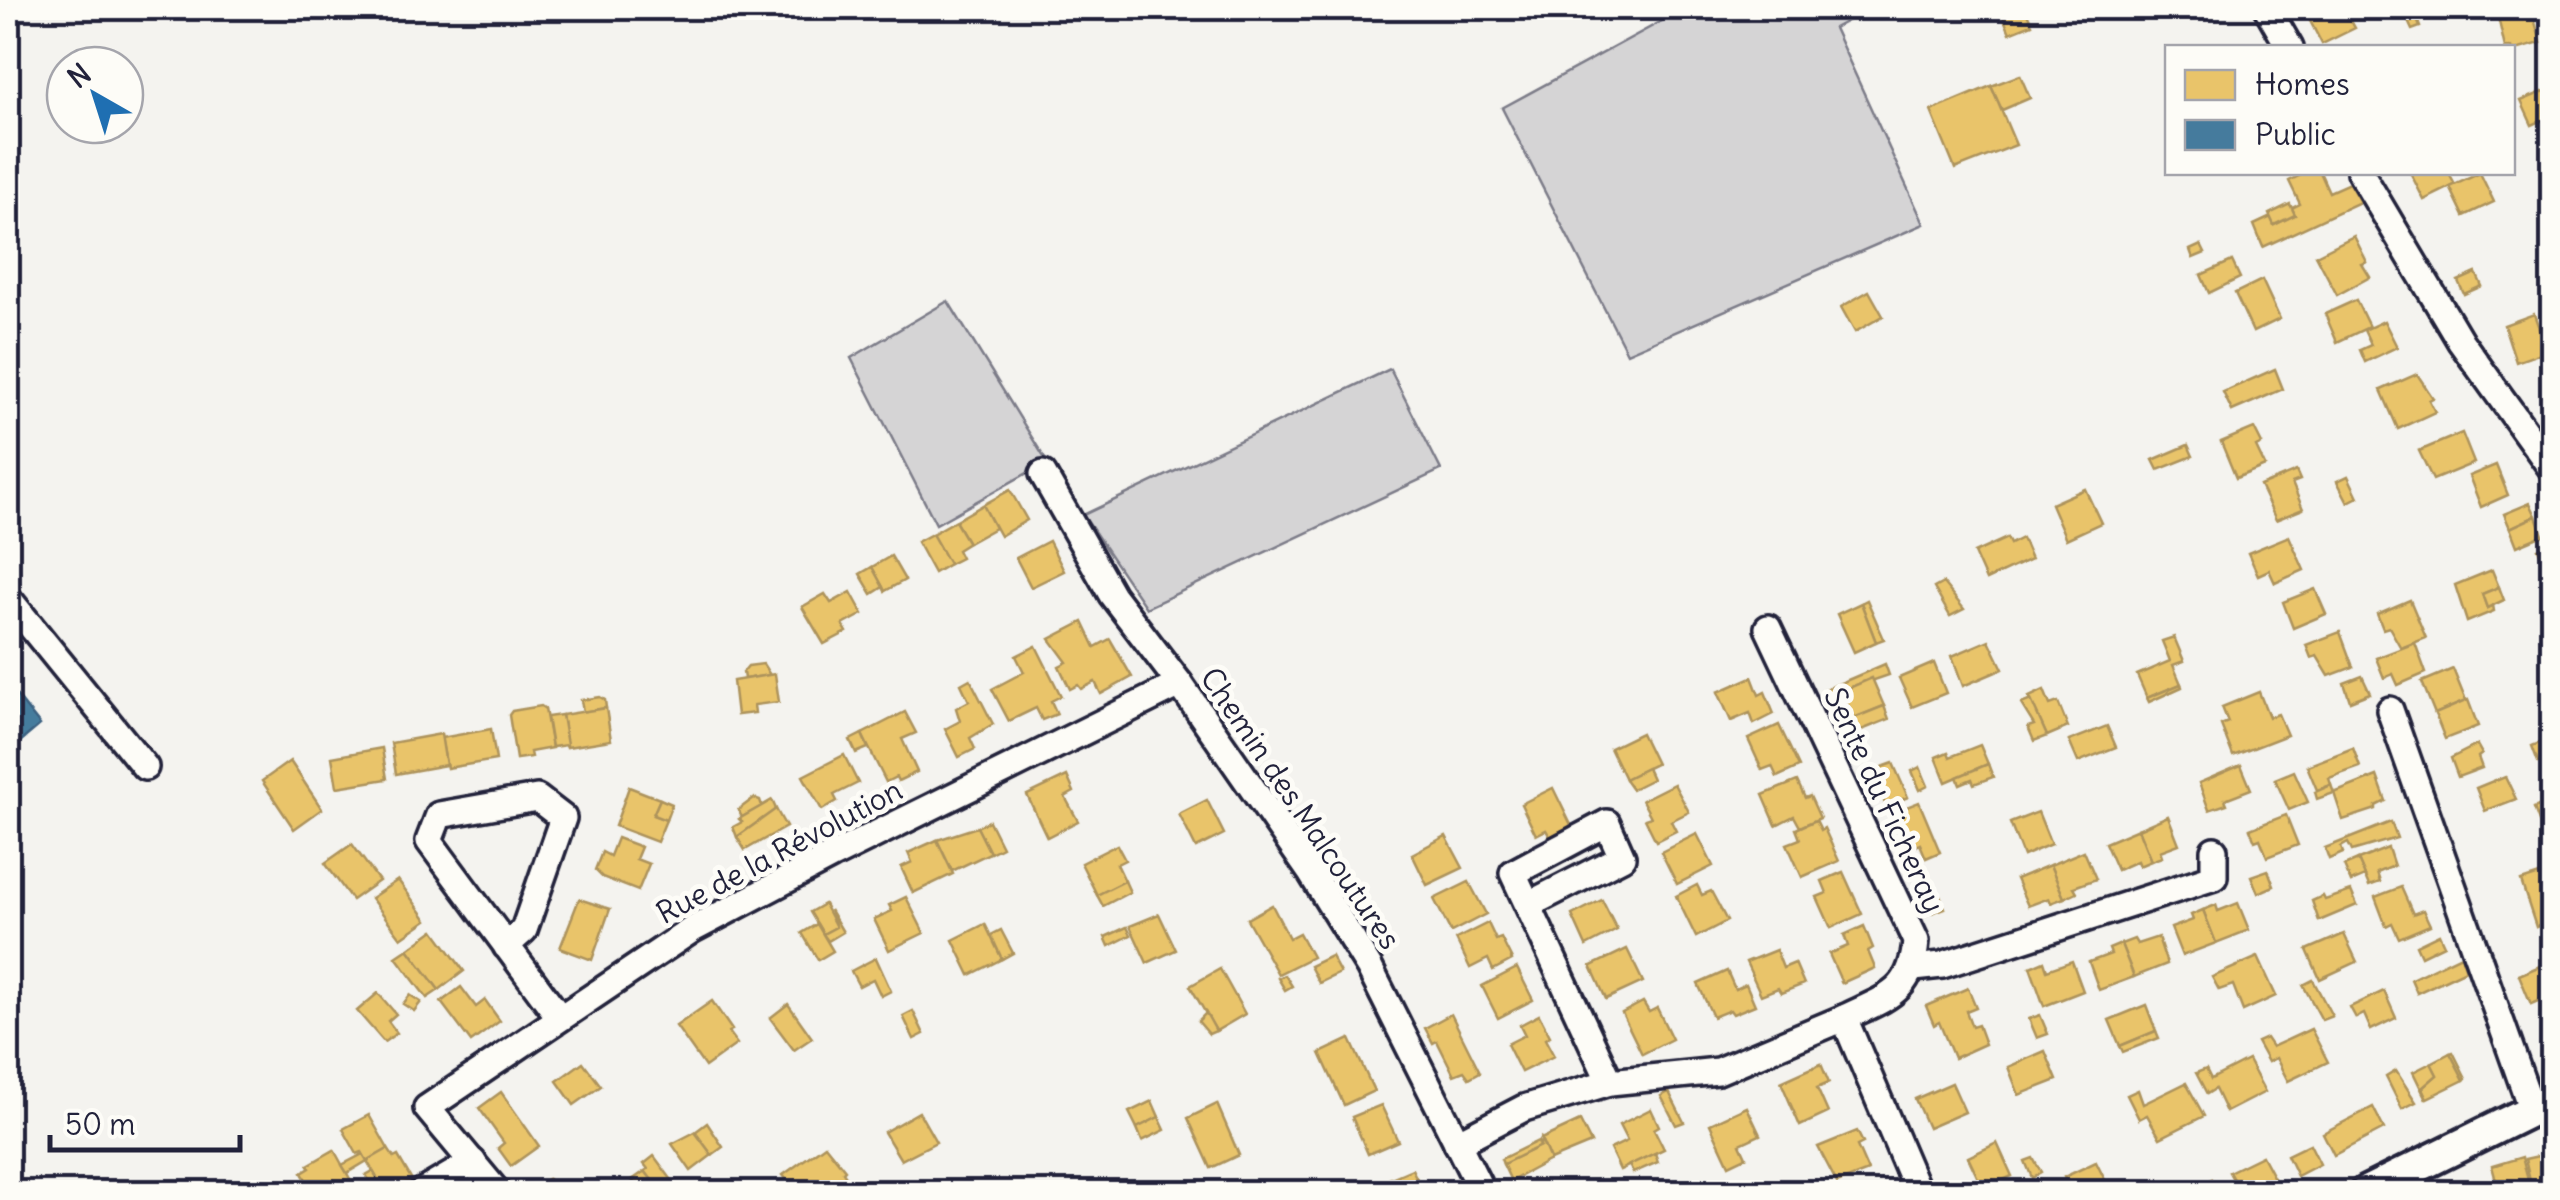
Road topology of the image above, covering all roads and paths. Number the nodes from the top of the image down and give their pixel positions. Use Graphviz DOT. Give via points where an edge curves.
graph roads {
  1 [pos="2268,8"];
  2 [pos="2288,45"];
  3 [pos="2362,175"];
  4 [pos="2552,470"];
  5 [pos="1043,474"];
  6 [pos="8,598"];
  7 [pos="1768,628"];
  8 [pos="1180,684"];
  9 [pos="2390,710"];
  10 [pos="144,767"];
  11 [pos="2214,850"];
  12 [pos="1528,905"];
  13 [pos="506,946"];
  14 [pos="1914,968"];
  15 [pos="560,1018"];
  16 [pos="1844,1018"];
  17 [pos="1610,1082"];
  18 [pos="2542,1108"];
  19 [pos="1457,1143"];
  20 [pos="473,1162"];
  21 [pos="422,1192"];
  22 [pos="497,1192"];
  23 [pos="1482,1192"];
  24 [pos="1918,1192"];
  25 [pos="2366,1192"];
  1 -- 2 [label="street"];
  3 -- 4 [label="street" via="2461,342"];
  5 -- 8 [label="street, Chemin des Malcoutures" via="1112,595"];
  6 -- 10 [label="street"];
  7 -- 14 [label="street, Sente du Ficheray" via="1916,941"];
  8 -- 15 [label="street, Rue de la Révolution" via="693,928"];
  8 -- 19 [label="street, Chemin des Malcoutures" via="1369,967"];
  9 -- 18 [label="street"];
  11 -- 14 [label="street" via="2214,877 1942,966"];
  12 -- 17 [label="street"];
  13 -- 13 [label="street" via="429,840 439,815 537,798 563,818 524,930"];
  13 -- 15 [label="street"];
  14 -- 16 [label="street" via="1893,994"];
  15 -- 20 [label="street, Rue de la Révolution" via="427,1108"];
  16 -- 17 [label="street" via="1718,1071"];
  16 -- 24 [label="street"];
  17 -- 19 [label="street" via="1524,1108"];
  18 -- 25 [label="main road"];
  19 -- 23 [label="street, Chemin des Malcoutures"];
  20 -- 21 [label="street"];
  20 -- 22 [label="street"];
}
